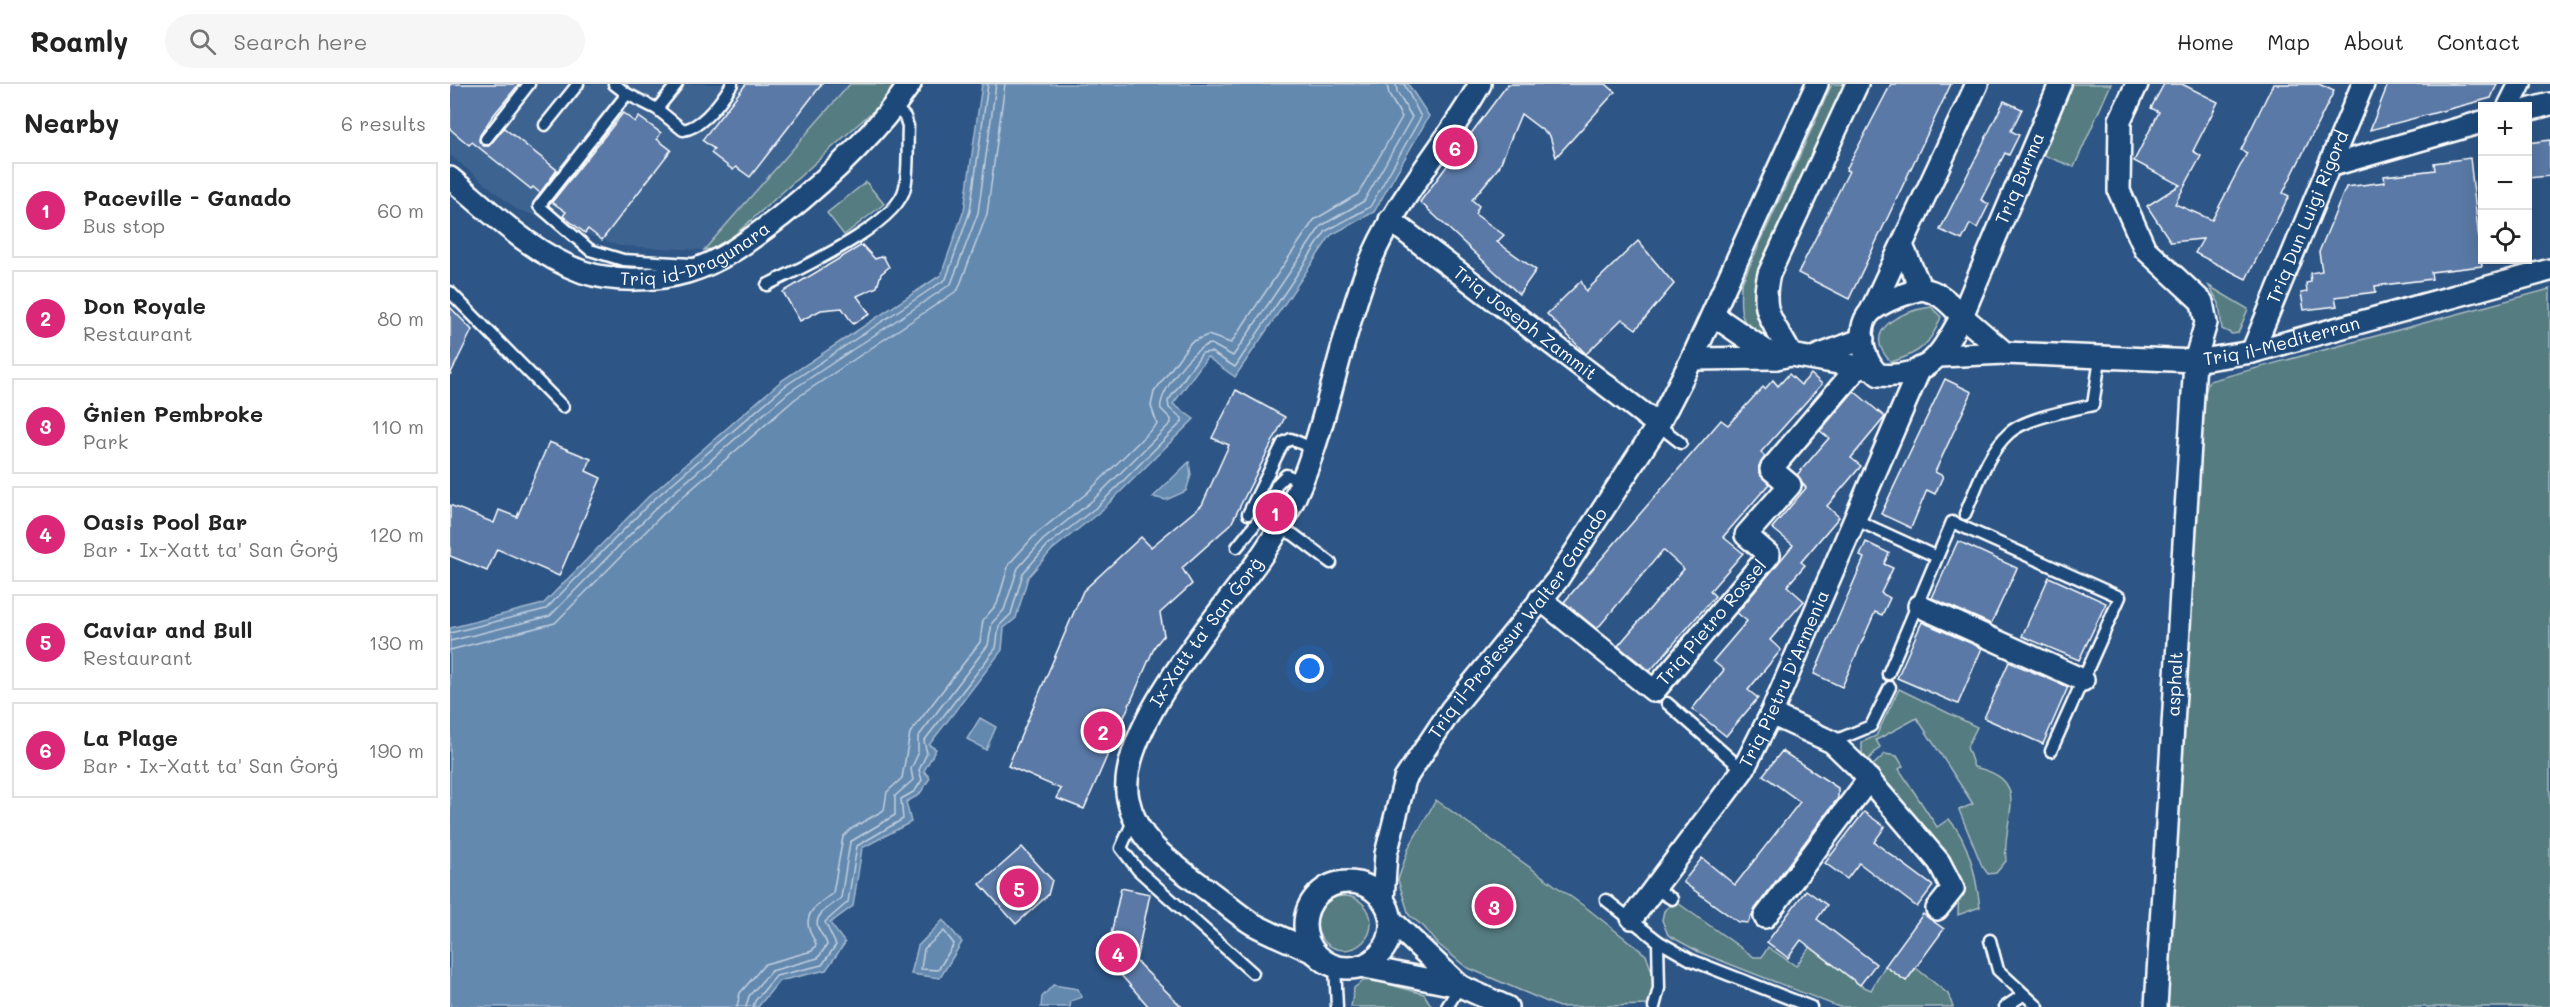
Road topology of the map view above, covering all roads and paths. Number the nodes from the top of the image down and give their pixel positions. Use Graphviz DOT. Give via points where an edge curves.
graph roads {
  1 [pos="529,84"];
  2 [pos="578,84"];
  3 [pos="614,84"];
  4 [pos="677,84"];
  5 [pos="732,84"];
  6 [pos="909,84"];
  7 [pos="1480,84"];
  8 [pos="1817,84"];
  9 [pos="1857,84"];
  10 [pos="1977,84"];
  11 [pos="2060,84"];
  12 [pos="2137,84"];
  13 [pos="2363,84"];
  14 [pos="2520,84"];
  15 [pos="627,94"];
  16 [pos="2511,102"];
  17 [pos="2550,104"];
  18 [pos="894,106"];
  19 [pos="657,108"];
  20 [pos="2532,109"];
  21 [pos="2478,123"];
  22 [pos="544,125"];
  23 [pos="486,140"];
  24 [pos="2329,166"];
  25 [pos="450,178"];
  26 [pos="1390,220"];
  27 [pos="1903,248"];
  28 [pos="705,265"];
  29 [pos="2550,270"];
  30 [pos="1979,272"];
  31 [pos="767,285"];
  32 [pos="1921,289"];
  33 [pos="450,292"];
  34 [pos="1942,297"];
  35 [pos="1871,310"];
  36 [pos="1713,315"];
  37 [pos="1962,316"];
  38 [pos="1863,339"];
  39 [pos="2252,352"];
  40 [pos="2005,353"];
  41 [pos="1940,356"];
  42 [pos="1784,357"];
  43 [pos="1815,357"];
  44 [pos="1692,359"];
  45 [pos="2100,359"];
  46 [pos="2195,361"];
  47 [pos="1920,368"];
  48 [pos="1868,370"];
  49 [pos="563,407"];
  50 [pos="1899,417"];
  51 [pos="1658,426"];
  52 [pos="1681,442"];
  53 [pos="1314,449"];
  54 [pos="1301,481"];
  55 [pos="1248,514"];
  56 [pos="1965,514"];
  57 [pos="1854,519"];
  58 [pos="1279,528"];
  59 [pos="1237,547"];
  60 [pos="1937,557"];
  61 [pos="1331,563"];
  62 [pos="1540,599"];
  63 [pos="1919,606"];
  64 [pos="1888,674"];
  65 [pos="2083,680"];
  66 [pos="1890,687"];
  67 [pos="1667,703"];
  68 [pos="1771,714"];
  69 [pos="1832,742"];
  70 [pos="2051,751"];
  71 [pos="1743,770"];
  72 [pos="1869,779"];
  73 [pos="1134,819"];
  74 [pos="1654,888"];
  75 [pos="1672,899"];
  76 [pos="1383,900"];
  77 [pos="1606,900"];
  78 [pos="1937,909"];
  79 [pos="1765,917"];
  80 [pos="1632,918"];
  81 [pos="1392,921"];
  82 [pos="1658,940"];
  83 [pos="1990,940"];
  84 [pos="1315,953"];
  85 [pos="1335,966"];
  86 [pos="1360,966"];
  87 [pos="1253,973"];
  88 [pos="1460,986"];
  89 [pos="2023,995"];
  90 [pos="1337,1007"];
  91 [pos="1447,1007"];
  92 [pos="1507,1007"];
  93 [pos="1654,1007"];
  94 [pos="1810,1007"];
  95 [pos="2005,1007"];
  96 [pos="2038,1007"];
  97 [pos="2156,1007"];
  1 -- 23 [label="lane"];
  2 -- 22 [label="lane"];
  3 -- 15 [label="lane"];
  4 -- 19 [label="lane"];
  5 -- 19 [label="lane" via="691,129 683,130"];
  6 -- 18 [label="street, Triq id-Dragunara"];
  7 -- 26 [label="street, Ix-Xatt ta' San Ġorġ"];
  8 -- 36 [label="street, Triq il-Professur Walter Ganado"];
  9 -- 42 [label="street" via="1769,274 1764,296"];
  10 -- 27 [label="street"];
  11 -- 30 [label="street, Triq Burma"];
  12 -- 46 [label="street, asphalt" via="2120,120 2119,192 2145,249 2202,302 2206,323"];
  13 -- 24 [label="street, Triq Dun Luigi Rigord"];
  14 -- 16 [label="street"];
  15 -- 19 [label="lane"];
  15 -- 28 [label="lane" via="539,206 590,250 623,260"];
  17 -- 20 [label="street"];
  18 -- 28 [label="street, Triq id-Dragunara" via="822,184 726,256"];
  18 -- 31 [label="lane" via="908,126 905,189 888,214 845,244"];
  21 -- 24 [label="street"];
  24 -- 39 [label="street, Triq Dun Luigi Rigord"];
  25 -- 28 [label="street, Triq id-Dragunara" via="542,253 585,272 634,279 660,278"];
  26 -- 51 [label="street, Triq Joseph Zammit"];
  26 -- 53 [label="street, Ix-Xatt ta' San Ġorġ" via="1351,318"];
  27 -- 32 [label="street"];
  27 -- 35 [label="street"];
  29 -- 39 [label="street, Triq il-Mediterran"];
  30 -- 34 [label="street"];
  30 -- 37 [label="street, Triq Burma"];
  32 -- 34 [label="street"];
  32 -- 35 [label="street"];
  33 -- 49 [label="lane"];
  34 -- 37 [label="street"];
  35 -- 38 [label="street" via="1862,331"];
  36 -- 42 [label="street"];
  36 -- 44 [label="street, Triq il-Professur Walter Ganado"];
  37 -- 40 [label="street"];
  37 -- 41 [label="street"];
  38 -- 43 [label="street"];
  38 -- 48 [label="street"];
  39 -- 46 [label="street, Triq il-Mediterran"];
  40 -- 41 [label="street, Triq il-Mediterran"];
  40 -- 45 [label="street, Triq il-Mediterran"];
  41 -- 47 [label="street"];
  42 -- 43 [label="street"];
  42 -- 44 [label="street"];
  43 -- 48 [label="street"];
  44 -- 51 [label="street, Triq il-Professur Walter Ganado"];
  45 -- 46 [label="street, Triq il-Mediterran"];
  45 -- 56 [label="lane" via="2093,405 2048,415 2010,432 1986,465"];
  46 -- 97 [label="street, asphalt"];
  47 -- 48 [label="street" via="1908,374"];
  47 -- 50 [label="street, Triq Pietru D'Armenia"];
  48 -- 50 [label="street" via="1890,387"];
  48 -- 62 [label="street, Triq Pietro Rossel" via="1771,469 1790,485 1746,535 1769,555 1654,691"];
  50 -- 57 [label="street, Triq Pietru D'Armenia"];
  51 -- 52 [label="lane"];
  51 -- 62 [label="street, Triq il-Professur Walter Ganado" via="1557,580"];
  53 -- 54 [label="street, Ix-Xatt ta' San Ġorġ"];
  53 -- 55 [label="lane" via="1291,439 1282,442"];
  54 -- 58 [label="street, Ix-Xatt ta' San Ġorġ"];
  54 -- 59 [label="lane" via="1286,475 1277,484 1265,512"];
  57 -- 60 [label="lane"];
  57 -- 68 [label="street, Triq Pietru D'Armenia"];
  58 -- 61 [label="lane"];
  58 -- 73 [label="street, Ix-Xatt ta' San Ġorġ" via="1189,652 1150,714 1131,762 1127,796"];
  60 -- 63 [label="lane"];
  60 -- 65 [label="lane" via="1952,522 2120,597"];
  62 -- 76 [label="street, Triq il-Professur Walter Ganado" via="1451,710 1405,779 1386,854"];
  63 -- 64 [label="lane"];
  63 -- 65 [label="street"];
  65 -- 70 [label="lane"];
  66 -- 69 [label="lane" via="1871,726"];
  67 -- 71 [label="lane"];
  68 -- 69 [label="street"];
  68 -- 71 [label="street, Triq Pietru D'Armenia"];
  69 -- 72 [label="street"];
  71 -- 74 [label="street, Triq Pietru D'Armenia"];
  72 -- 78 [label="street" via="1939,862 1953,889"];
  72 -- 79 [label="street"];
  73 -- 84 [label="street, Ix-Xatt ta' San Ġorġ" via="1158,853 1182,873 1251,923"];
  73 -- 87 [label="lane" via="1121,848 1138,870"];
  74 -- 75 [label="lane"];
  74 -- 80 [label="street, Triq Pietru D'Armenia"];
  76 -- 81 [label="street, Triq il-Professur Walter Ganado"];
  76 -- 84 [label="street" via="1360,884 1347,882 1323,890 1307,911 1305,926"];
  77 -- 80 [label="lane"];
  80 -- 82 [label="lane"];
  81 -- 86 [label="street" via="1383,949"];
  81 -- 88 [label="street"];
  82 -- 93 [label="lane" via="1659,988"];
  82 -- 94 [label="lane" via="1691,960"];
  83 -- 89 [label="lane" via="1998,970"];
  84 -- 85 [label="street"];
  85 -- 86 [label="street"];
  85 -- 90 [label="lane"];
  86 -- 88 [label="street"];
  88 -- 91 [label="lane"];
  88 -- 92 [label="street"];
  89 -- 95 [label="lane"];
  89 -- 96 [label="lane"];
}
